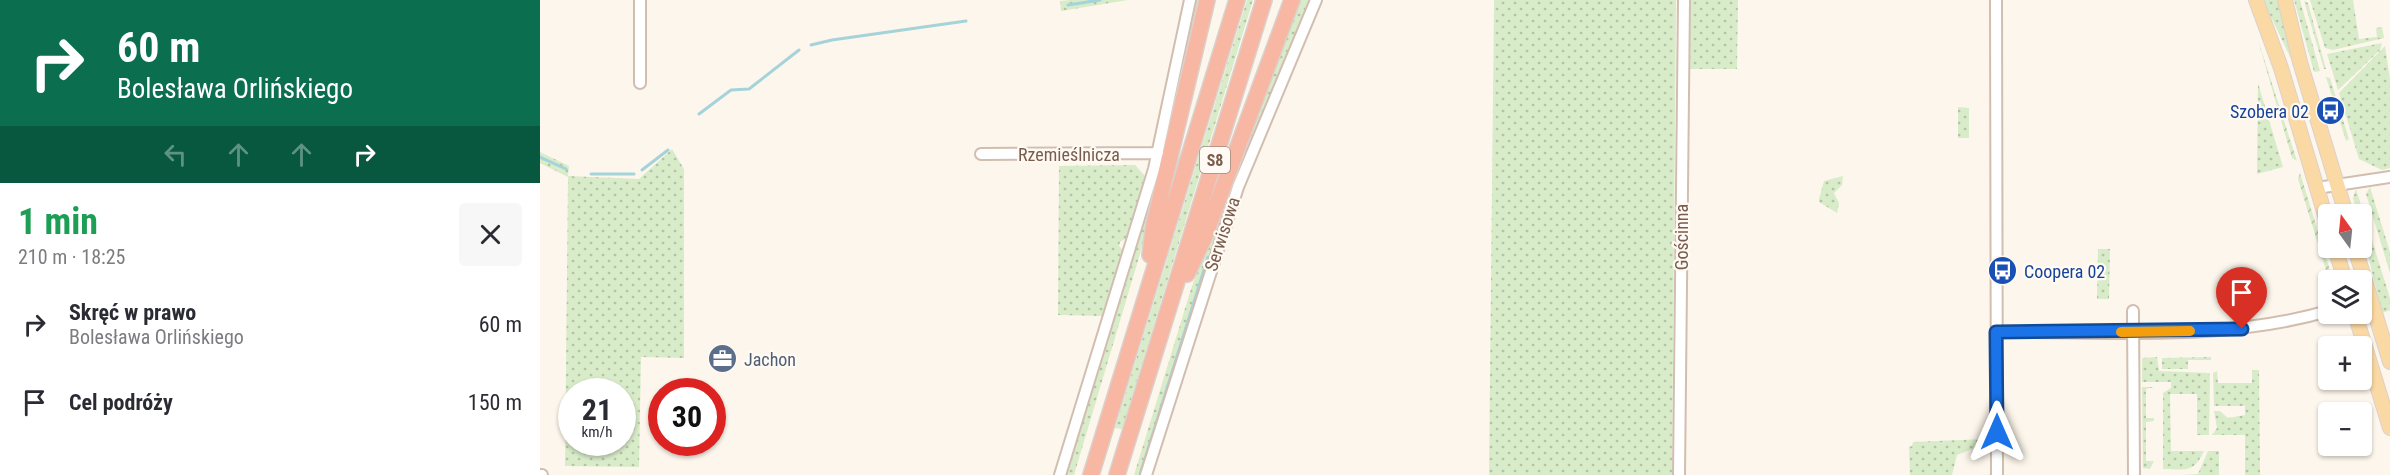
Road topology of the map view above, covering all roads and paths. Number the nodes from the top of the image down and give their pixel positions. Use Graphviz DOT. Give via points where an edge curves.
graph roads {
  1 [pos="640,0"];
  2 [pos="1190,0"];
  3 [pos="1207,0"];
  4 [pos="1236,0"];
  5 [pos="1264,0"];
  6 [pos="1292,0"];
  7 [pos="1316,0"];
  8 [pos="1684,0"];
  9 [pos="1996,0"];
  10 [pos="2256,0"];
  11 [pos="2285,0"];
  12 [pos="640,83"];
  13 [pos="1158,153"];
  14 [pos="981,154"];
  15 [pos="2390,177"];
  16 [pos="2337,185"];
  17 [pos="2317,188"];
  18 [pos="2322,204"];
  19 [pos="2343,204"];
  20 [pos="1142,309"];
  21 [pos="2133,311"];
  22 [pos="2318,314"];
  23 [pos="2372,316"];
  24 [pos="1165,319"];
  25 [pos="2358,324"];
  26 [pos="2133,331"];
  27 [pos="1996,332"];
  28 [pos="2390,362"];
  29 [pos="2390,428"];
  30 [pos="1059,475"];
  31 [pos="1091,475"];
  32 [pos="1117,475"];
  33 [pos="1146,475"];
  34 [pos="1679,475"];
  35 [pos="1997,475"];
  36 [pos="2134,475"];
  1 -- 12 [label="street"];
  2 -- 13 [label="street"];
  3 -- 20 [label="highway" via="1154,224"];
  4 -- 20 [label="highway, S8"];
  5 -- 24 [label="highway, S8"];
  6 -- 24 [label="highway" via="1205,236"];
  7 -- 33 [label="street, Serwisowa" via="1238,187"];
  8 -- 34 [label="street, Gościnna"];
  9 -- 27 [label="street"];
  10 -- 17 [label="main road"];
  11 -- 16 [label="main road"];
  13 -- 14 [label="street, Rzemieślnicza"];
  13 -- 30 [label="street"];
  15 -- 16 [label="street"];
  16 -- 17 [label="street"];
  16 -- 19 [label="main road"];
  17 -- 18 [label="main road"];
  20 -- 31 [label="highway, S8"];
  21 -- 26 [label="street"];
  22 -- 26 [label="street" via="2242,329"];
  23 -- 28 [label="main road"];
  24 -- 32 [label="highway, S8"];
  25 -- 29 [label="main road"];
  26 -- 27 [label="street"];
  26 -- 36 [label="street"];
  27 -- 35 [label="street"];
}
